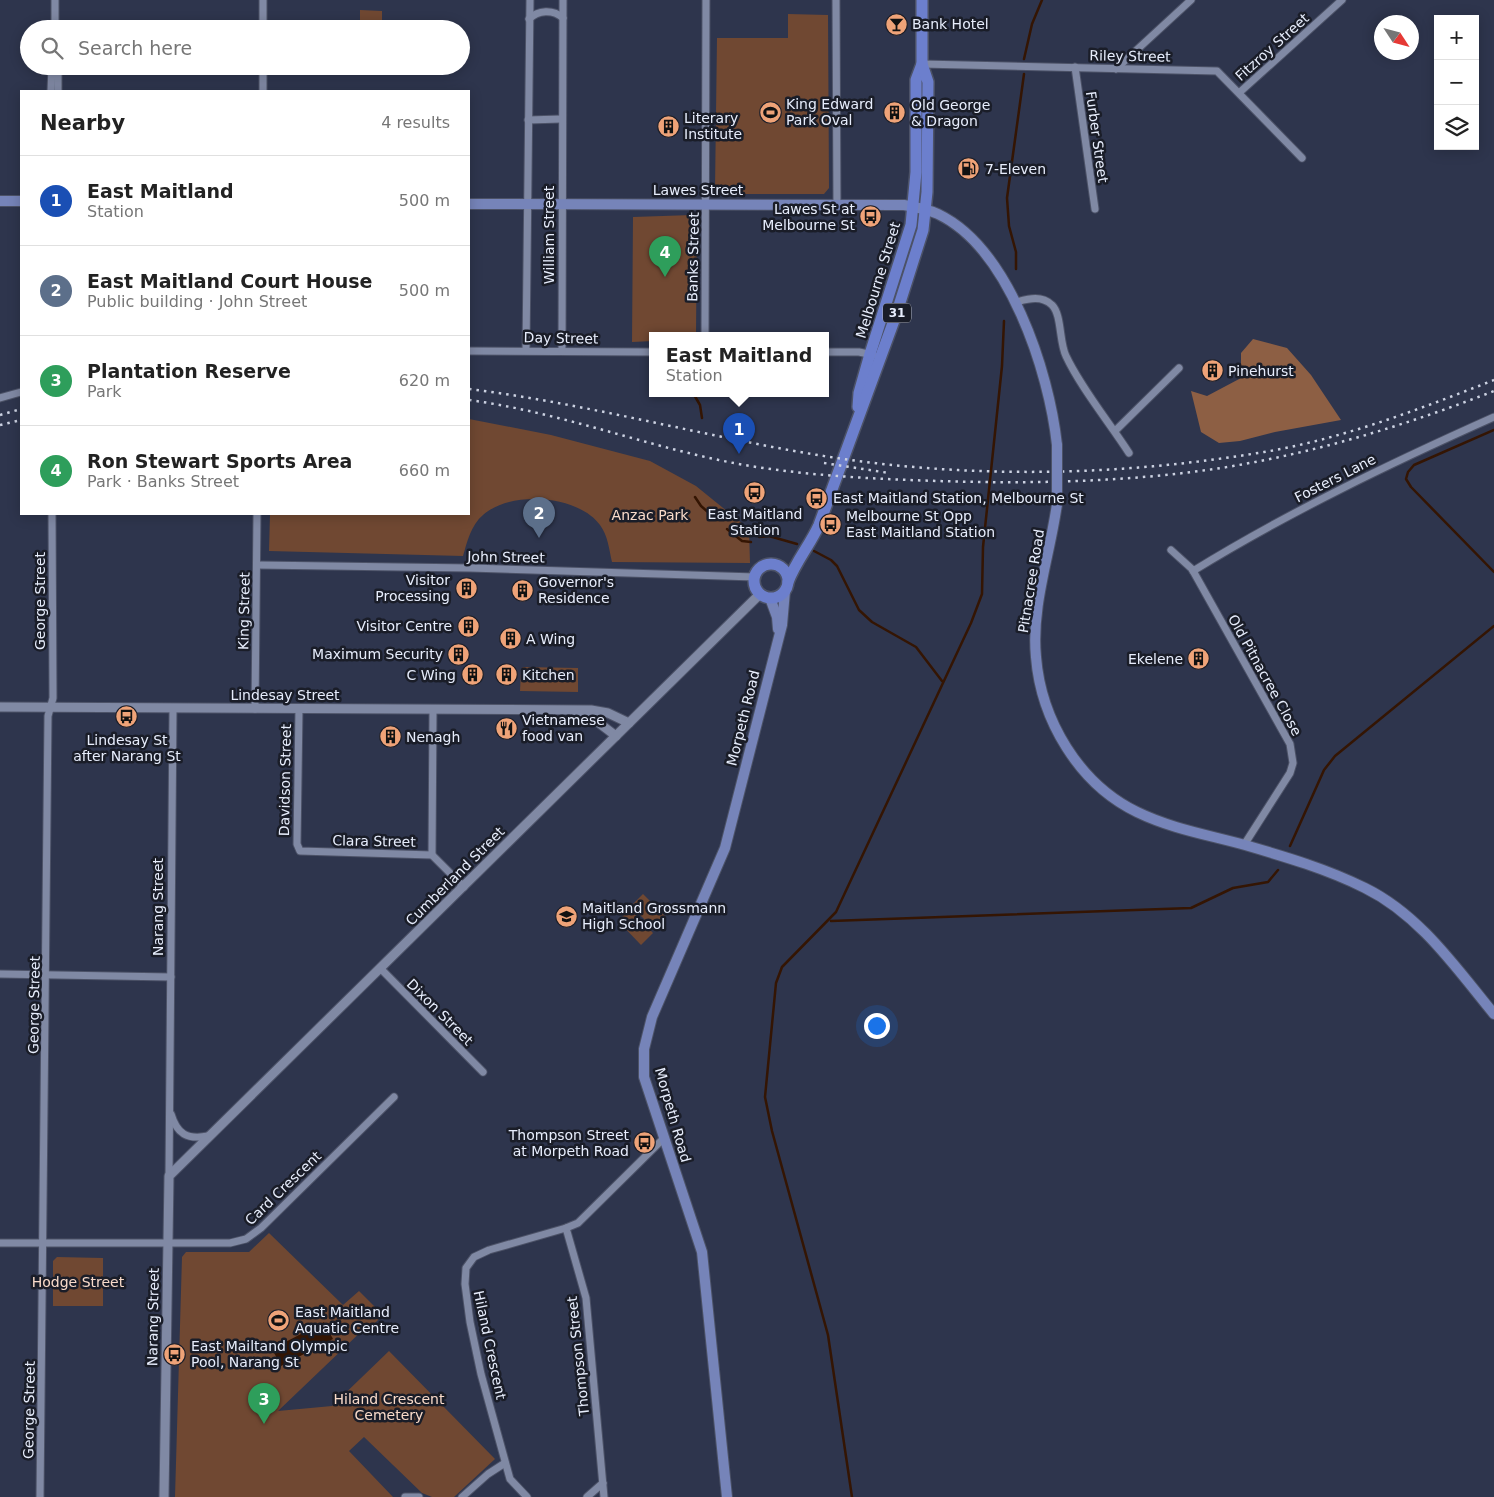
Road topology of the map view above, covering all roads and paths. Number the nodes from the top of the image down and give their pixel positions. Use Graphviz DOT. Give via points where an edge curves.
graph roads {
  1 [pos="55,0"];
  2 [pos="263,0"];
  3 [pos="530,0"];
  4 [pos="563,0"];
  5 [pos="706,0"];
  6 [pos="836,0"];
  7 [pos="922,0"];
  8 [pos="1191,0"];
  9 [pos="1342,0"];
  10 [pos="563,18"];
  11 [pos="528,19"];
  12 [pos="55,20"];
  13 [pos="263,20"];
  14 [pos="922,64"];
  15 [pos="1075,67"];
  16 [pos="1116,69"];
  17 [pos="52,75"];
  18 [pos="58,75"];
  19 [pos="263,75"];
  20 [pos="51,90"];
  21 [pos="58,90"];
  22 [pos="263,90"];
  23 [pos="1240,92"];
  24 [pos="561,119"];
  25 [pos="528,120"];
  26 [pos="1302,158"];
  27 [pos="0,201"];
  28 [pos="20,201"];
  29 [pos="470,204"];
  30 [pos="527,204"];
  31 [pos="561,204"];
  32 [pos="706,204"];
  33 [pos="837,205"];
  34 [pos="914,207"];
  35 [pos="926,210"];
  36 [pos="1095,210"];
  37 [pos="1016,302"];
  38 [pos="705,332"];
  39 [pos="526,350"];
  40 [pos="470,351"];
  41 [pos="562,351"];
  42 [pos="649,352"];
  43 [pos="829,352"];
  44 [pos="876,356"];
  45 [pos="1179,368"];
  46 [pos="20,392"];
  47 [pos="0,398"];
  48 [pos="1494,417"];
  49 [pos="1115,431"];
  50 [pos="1129,453"];
  51 [pos="52,515"];
  52 [pos="258,515"];
  53 [pos="1171,550"];
  54 [pos="800,554"];
  55 [pos="772,564"];
  56 [pos="258,565"];
  57 [pos="1193,571"];
  58 [pos="755,577"];
  59 [pos="787,586"];
  60 [pos="765,596"];
  61 [pos="778,638"];
  62 [pos="0,707"];
  63 [pos="51,707"];
  64 [pos="173,708"];
  65 [pos="255,709"];
  66 [pos="299,709"];
  67 [pos="433,710"];
  68 [pos="570,711"];
  69 [pos="629,723"];
  70 [pos="616,736"];
  71 [pos="1244,845"];
  72 [pos="300,852"];
  73 [pos="432,855"];
  74 [pos="464,887"];
  75 [pos="380,969"];
  76 [pos="0,974"];
  77 [pos="47,975"];
  78 [pos="171,977"];
  79 [pos="1494,1014"];
  80 [pos="483,1072"];
  81 [pos="394,1097"];
  82 [pos="169,1106"];
  83 [pos="208,1136"];
  84 [pos="664,1138"];
  85 [pos="169,1176"];
  86 [pos="566,1228"];
  87 [pos="0,1243"];
  88 [pos="44,1243"];
  89 [pos="168,1243"];
  90 [pos="505,1463"];
  91 [pos="602,1483"];
  92 [pos="40,1497"];
  93 [pos="164,1497"];
  94 [pos="405,1497"];
  95 [pos="419,1497"];
  96 [pos="462,1497"];
  97 [pos="527,1497"];
  98 [pos="587,1497"];
  99 [pos="604,1497"];
  100 [pos="727,1497"];
  1 -- 12 [label="street"];
  2 -- 13 [label="street"];
  3 -- 11 [label="street, William Street"];
  4 -- 10 [label="street, William Street"];
  5 -- 32 [label="street, Banks Street"];
  6 -- 33 [label="street"];
  7 -- 14 [label="main road, Melbourne Street / 31"];
  8 -- 16 [label="street"];
  9 -- 23 [label="street, Fitzroy Street"];
  10 -- 11 [label="street" via="554,12 539,12"];
  10 -- 24 [label="street, William Street"];
  11 -- 25 [label="street, William Street"];
  14 -- 15 [label="street, Riley Street"];
  14 -- 34 [label="main road, Melbourne Street / 31" via="916,80"];
  14 -- 35 [label="main road, Melbourne Street / 31" via="928,82"];
  15 -- 16 [label="street, Riley Street"];
  15 -- 36 [label="street, Furber Street"];
  16 -- 23 [label="street, Riley Street" via="1217,71"];
  17 -- 20 [label="street"];
  18 -- 21 [label="street"];
  19 -- 22 [label="street"];
  23 -- 26 [label="street, Riley Street"];
  24 -- 25 [label="street"];
  24 -- 31 [label="street, William Street"];
  25 -- 30 [label="street, William Street"];
  27 -- 28 [label="main road"];
  29 -- 30 [label="main road, Lawes Street"];
  30 -- 31 [label="main road, Lawes Street"];
  30 -- 39 [label="street, William Street"];
  31 -- 32 [label="main road, Lawes Street"];
  31 -- 41 [label="street, William Street"];
  32 -- 33 [label="main road, Lawes Street"];
  32 -- 38 [label="street, Banks Street"];
  33 -- 34 [label="main road, Lawes Street"];
  34 -- 35 [label="main road, Lawes Street"];
  34 -- 44 [label="main road, Melbourne Street / 31"];
  35 -- 37 [label="main road, Pitnacree Road" via="949,220 976,244"];
  35 -- 44 [label="main road, Melbourne Street / 31" via="917,252"];
  37 -- 49 [label="street" via="1033,298 1054,308 1067,358"];
  37 -- 71 [label="main road, Pitnacree Road, bridge" via="1033,339 1047,387 1058,445 1057,504 1036,620 1035,656 1048,712 1062,741 1082,769 1108,793 1136,812 1169,825"];
  39 -- 40 [label="street, Day Street"];
  39 -- 41 [label="street, Day Street"];
  41 -- 42 [label="street, Day Street"];
  43 -- 44 [label="street"];
  44 -- 54 [label="main road, Melbourne Street / 31" via="819,525"];
  45 -- 49 [label="street"];
  46 -- 47 [label="street"];
  48 -- 57 [label="street, Fosters Lane" via="1356,480"];
  49 -- 50 [label="street"];
  51 -- 63 [label="street, George Street"];
  52 -- 56 [label="street, King Street"];
  53 -- 57 [label="street, Old Pitnacree Close"];
  54 -- 55 [label="main road"];
  54 -- 59 [label="main road, Melbourne Street / 31"];
  55 -- 58 [label="main road" via="761,567"];
  55 -- 59 [label="main road" via="785,571"];
  56 -- 58 [label="street, John Street"];
  56 -- 65 [label="street, King Street"];
  57 -- 71 [label="street, Old Pitnacree Close" via="1293,753 1290,773"];
  58 -- 60 [label="main road, 31" via="754,585"];
  59 -- 60 [label="main road" via="778,597"];
  59 -- 61 [label="main road, Morpeth Road / 31"];
  60 -- 61 [label="main road, Morpeth Road / 31" via="777,616"];
  60 -- 69 [label="street, Cumberland Street"];
  61 -- 84 [label="main road, Morpeth Road / 31" via="724,848 652,1017 644,1049 644,1077"];
  62 -- 63 [label="street, Lindesay Street"];
  63 -- 64 [label="street, Lindesay Street"];
  63 -- 77 [label="street, George Street" via="48,716"];
  64 -- 65 [label="street, Lindesay Street"];
  64 -- 78 [label="street, Narang Street"];
  65 -- 66 [label="street, Lindesay Street"];
  66 -- 67 [label="street, Lindesay Street"];
  66 -- 72 [label="street, Davidson Street" via="297,844"];
  67 -- 68 [label="street, Lindesay Street"];
  67 -- 73 [label="street"];
  68 -- 69 [label="street, Lindesay Street" via="599,711"];
  68 -- 70 [label="street, Lindesay Street" via="595,720"];
  69 -- 70 [label="street, Cumberland Street"];
  70 -- 74 [label="street, Cumberland Street"];
  71 -- 79 [label="main road, Pitnacree Road" via="1323,869 1367,889 1434,940"];
  72 -- 73 [label="street, Clara Street"];
  73 -- 74 [label="street, Clara Street"];
  74 -- 75 [label="street, Cumberland Street"];
  75 -- 80 [label="street, Dixon Street"];
  75 -- 83 [label="street, Cumberland Street"];
  76 -- 77 [label="street"];
  77 -- 78 [label="street"];
  77 -- 88 [label="street, George Street"];
  78 -- 82 [label="street, Narang Street"];
  81 -- 89 [label="street, Card Crescent" via="254,1234 230,1243"];
  82 -- 83 [label="street, Narang Street" via="181,1134 193,1139"];
  82 -- 85 [label="street, Narang Street"];
  83 -- 85 [label="street, Cumberland Street"];
  84 -- 86 [label="street" via="578,1223"];
  84 -- 100 [label="main road, Morpeth Road / 31" via="702,1252"];
  85 -- 89 [label="street, Narang Street"];
  86 -- 90 [label="street, Hiland Crescent" via="489,1250 474,1257 466,1268 470,1322"];
  86 -- 91 [label="street, Thompson Street" via="586,1298"];
  87 -- 88 [label="street"];
  88 -- 89 [label="street"];
  88 -- 92 [label="street, George Street"];
  89 -- 93 [label="street, Narang Street"];
  90 -- 96 [label="street"];
  90 -- 97 [label="street, Hiland Crescent" via="510,1479"];
  91 -- 98 [label="street"];
  91 -- 99 [label="street, Thompson Street"];
  94 -- 95 [label="street"];
}
